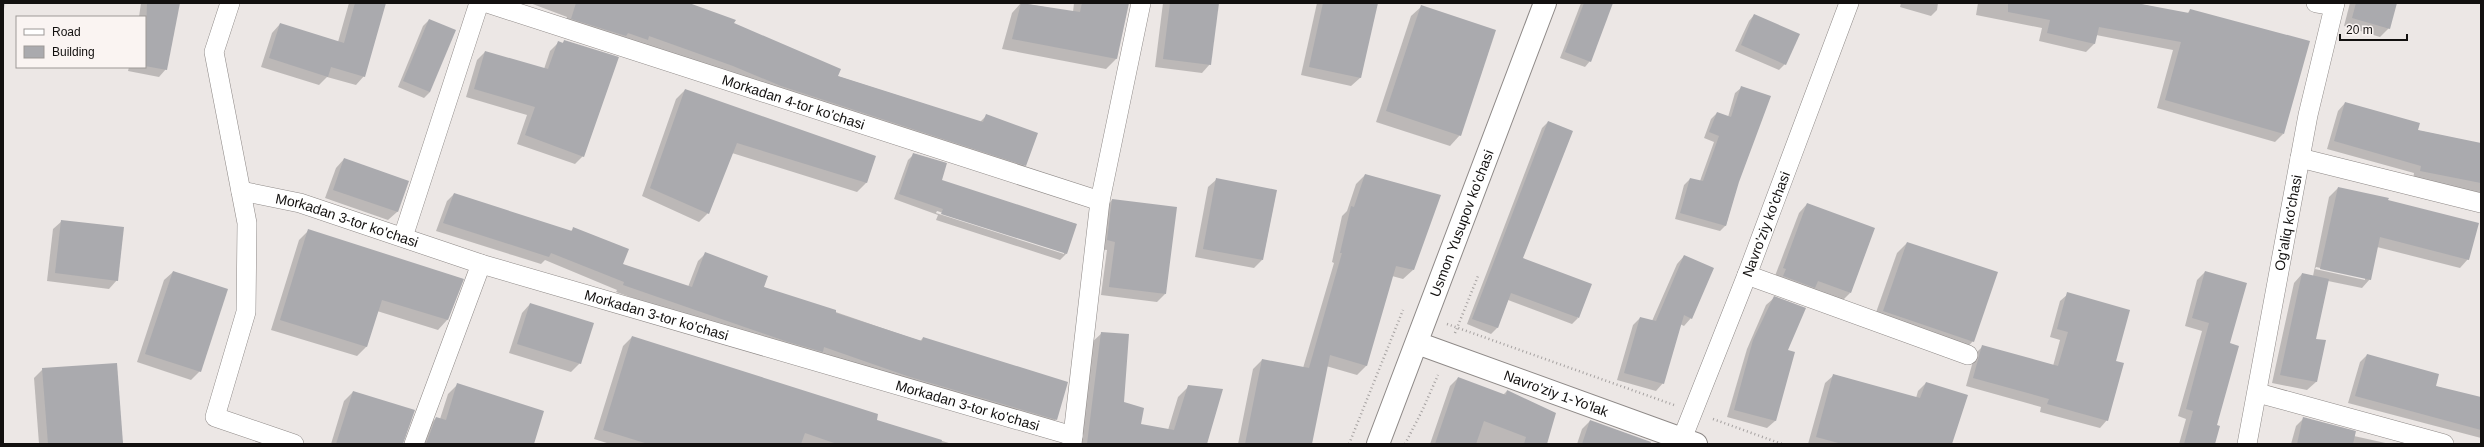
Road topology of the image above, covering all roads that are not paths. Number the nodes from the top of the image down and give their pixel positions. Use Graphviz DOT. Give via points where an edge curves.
graph roads {
  1 [pos="230,3"];
  2 [pos="479,3"];
  3 [pos="487,3"];
  4 [pos="1141,3"];
  5 [pos="1545,3"];
  6 [pos="1849,3"];
  7 [pos="2328,4"];
  8 [pos="2300,158"];
  9 [pos="241,191"];
  10 [pos="1100,201"];
  11 [pos="2481,203"];
  12 [pos="403,237"];
  13 [pos="481,264"];
  14 [pos="1747,275"];
  15 [pos="1417,343"];
  16 [pos="1968,354"];
  17 [pos="2258,393"];
  18 [pos="1072,440"];
  19 [pos="1686,442"];
  20 [pos="294,444"];
  21 [pos="414,444"];
  22 [pos="1378,444"];
  23 [pos="2247,444"];
  24 [pos="2444,444"];
  1 -- 9 [label="street" via="214,52"];
  2 -- 12 [label="street"];
  3 -- 10 [label="street, Morkadan 4-tor ko'chasi"];
  4 -- 10 [label="street"];
  5 -- 15 [label="main road, Usmon Yusupov ko'chasi"];
  6 -- 14 [label="street, Navro'ziy ko'chasi"];
  7 -- 8 [label="street, Og'aliq ko'chasi"];
  8 -- 11 [label="street"];
  8 -- 17 [label="street, Og'aliq ko'chasi"];
  9 -- 12 [label="street, Morkadan 3-tor ko'chasi" via="300,203"];
  9 -- 20 [label="street" via="247,223 246,312 215,417"];
  10 -- 18 [label="street"];
  12 -- 13 [label="street, Morkadan 3-tor ko'chasi"];
  13 -- 18 [label="street, Morkadan 3-tor ko'chasi"];
  13 -- 21 [label="street"];
  14 -- 16 [label="street"];
  14 -- 19 [label="street, Navro'ziy ko'chasi" via="1692,412"];
  15 -- 19 [label="main road, Navro'ziy 1-Yo'lak"];
  15 -- 22 [label="main road, Usmon Yusupov ko'chasi"];
  17 -- 23 [label="street, Og'aliq ko'chasi"];
  17 -- 24 [label="street"];
}
